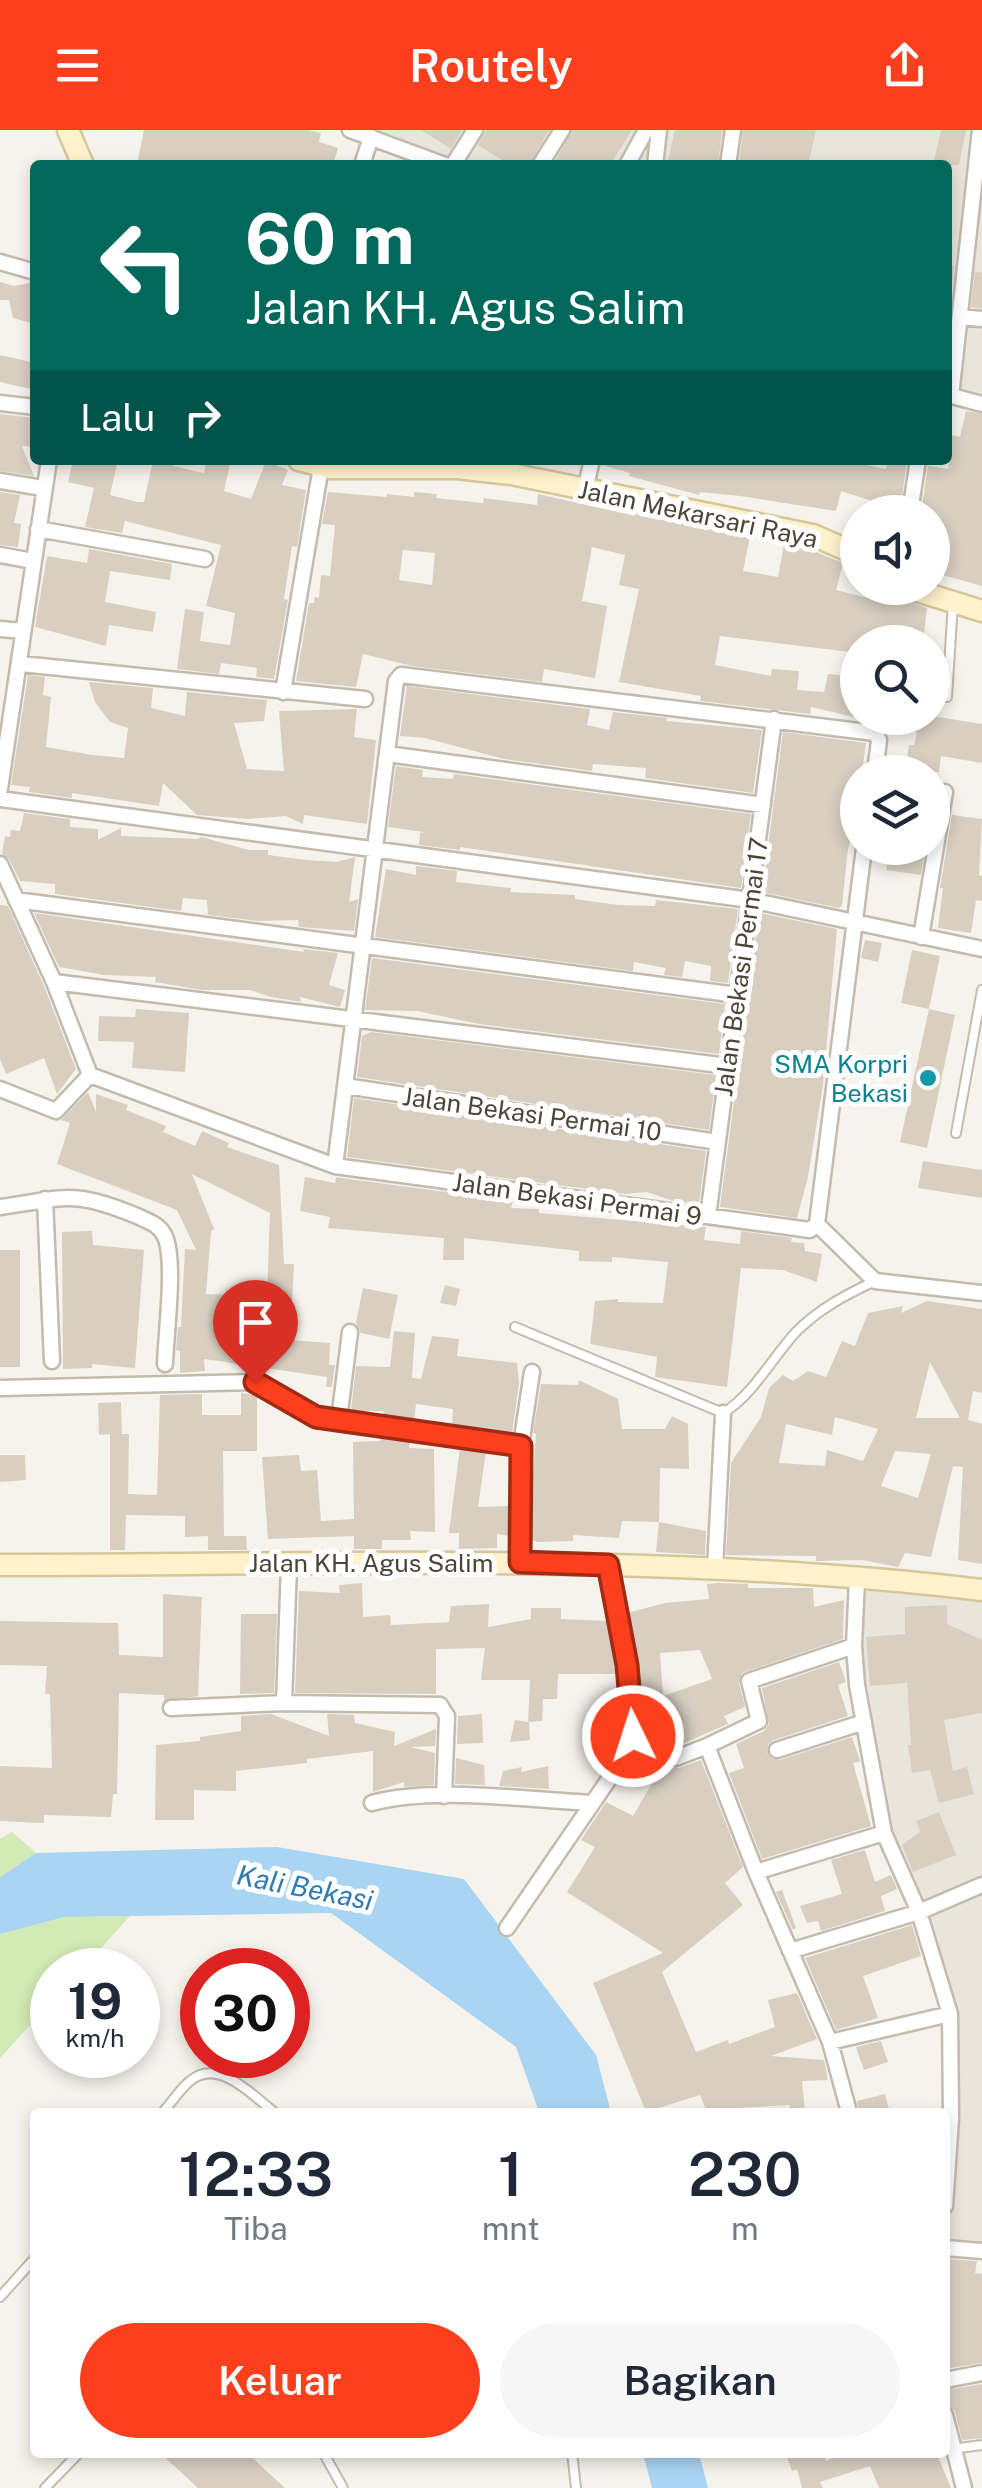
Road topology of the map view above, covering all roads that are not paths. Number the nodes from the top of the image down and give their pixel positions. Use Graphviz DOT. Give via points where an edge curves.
graph roads {
  1 [pos="68,130"];
  2 [pos="350,130"];
  3 [pos="475,130"];
  4 [pos="562,130"];
  5 [pos="646,130"];
  6 [pos="659,130"];
  7 [pos="733,130"];
  8 [pos="980,130"];
  9 [pos="392,136"];
  10 [pos="371,137"];
  11 [pos="82,160"];
  12 [pos="364,160"];
  13 [pos="436,160"];
  14 [pos="456,160"];
  15 [pos="543,160"];
  16 [pos="630,160"];
  17 [pos="656,160"];
  18 [pos="729,160"];
  19 [pos="979,162"];
  20 [pos="975,241"];
  21 [pos="0,262"];
  22 [pos="30,271"];
  23 [pos="960,316"];
  24 [pos="982,319"];
  25 [pos="952,374"];
  26 [pos="952,397"];
  27 [pos="0,403"];
  28 [pos="982,404"];
  29 [pos="30,406"];
  30 [pos="48,465"];
  31 [pos="321,465"];
  32 [pos="348,465"];
  33 [pos="591,465"];
  34 [pos="917,465"];
  35 [pos="0,481"];
  36 [pos="44,488"];
  37 [pos="584,490"];
  38 [pos="913,495"];
  39 [pos="38,529"];
  40 [pos="840,547"];
  41 [pos="0,555"];
  42 [pos="205,559"];
  43 [pos="32,561"];
  44 [pos="950,602"];
  45 [pos="953,603"];
  46 [pos="982,612"];
  47 [pos="0,628"];
  48 [pos="23,630"];
  49 [pos="950,650"];
  50 [pos="21,664"];
  51 [pos="283,692"];
  52 [pos="365,699"];
  53 [pos="774,719"];
  54 [pos="387,754"];
  55 [pos="877,755"];
  56 [pos="0,789"];
  57 [pos="0,799"];
  58 [pos="763,805"];
  59 [pos="375,848"];
  60 [pos="0,864"];
  61 [pos="862,865"];
  62 [pos="932,865"];
  63 [pos="16,900"];
  64 [pos="750,900"];
  65 [pos="854,922"];
  66 [pos="920,936"];
  67 [pos="363,944"];
  68 [pos="982,949"];
  69 [pos="54,982"];
  70 [pos="982,990"];
  71 [pos="737,995"];
  72 [pos="354,1019"];
  73 [pos="728,1066"];
  74 [pos="90,1075"];
  75 [pos="345,1086"];
  76 [pos="0,1089"];
  77 [pos="956,1132"];
  78 [pos="718,1142"];
  79 [pos="335,1166"];
  80 [pos="45,1199"];
  81 [pos="0,1207"];
  82 [pos="708,1216"];
  83 [pos="817,1224"];
  84 [pos="874,1281"];
  85 [pos="982,1293"];
  86 [pos="516,1327"];
  87 [pos="350,1332"];
  88 [pos="52,1361"];
  89 [pos="165,1364"];
  90 [pos="532,1372"];
  91 [pos="0,1388"];
  92 [pos="722,1413"];
  93 [pos="339,1420"];
  94 [pos="521,1446"];
  95 [pos="520,1562"];
  96 [pos="289,1565"];
  97 [pos="608,1565"];
  98 [pos="0,1566"];
  99 [pos="715,1569"];
  100 [pos="857,1579"];
  101 [pos="982,1590"];
  102 [pos="854,1646"];
  103 [pos="284,1703"];
  104 [pos="172,1708"];
  105 [pos="634,1722"];
  106 [pos="864,1722"];
  107 [pos="707,1746"];
  108 [pos="777,1750"];
  109 [pos="444,1796"];
  110 [pos="372,1803"];
  111 [pos="592,1803"];
  112 [pos="884,1833"];
  113 [pos="756,1872"];
  114 [pos="982,1885"];
  115 [pos="919,1912"];
  116 [pos="507,1928"];
  117 [pos="790,1951"];
  118 [pos="950,2014"];
  119 [pos="830,2042"];
  120 [pos="166,2108"];
  121 [pos="269,2108"];
  122 [pos="848,2108"];
  123 [pos="948,2108"];
  124 [pos="950,2248"];
  125 [pos="982,2251"];
  126 [pos="30,2264"];
  127 [pos="0,2297"];
  128 [pos="982,2373"];
  129 [pos="950,2379"];
  130 [pos="950,2439"];
  131 [pos="982,2446"];
  132 [pos="952,2448"];
  133 [pos="74,2458"];
  134 [pos="327,2458"];
  135 [pos="573,2458"];
  136 [pos="45,2488"];
  137 [pos="342,2488"];
  138 [pos="576,2488"];
  139 [pos="964,2488"];
  1 -- 11 [label="street"];
  2 -- 10 [label="street"];
  3 -- 14 [label="street"];
  4 -- 15 [label="street"];
  5 -- 16 [label="street"];
  6 -- 17 [label="street"];
  7 -- 18 [label="street"];
  8 -- 19 [label="street"];
  9 -- 10 [label="street"];
  9 -- 13 [label="street"];
  10 -- 12 [label="street"];
  19 -- 20 [label="street"];
  20 -- 23 [label="street"];
  21 -- 22 [label="street"];
  23 -- 24 [label="street"];
  23 -- 25 [label="street"];
  26 -- 28 [label="street"];
  27 -- 29 [label="street"];
  30 -- 36 [label="street"];
  31 -- 51 [label="street"];
  32 -- 37 [label="street, Jalan Mekarsari Raya" via="481,470"];
  33 -- 37 [label="street"];
  34 -- 38 [label="street"];
  35 -- 36 [label="street"];
  36 -- 39 [label="street"];
  37 -- 40 [label="street, Jalan Mekarsari Raya" via="813,536"];
  39 -- 42 [label="street"];
  39 -- 43 [label="street"];
  41 -- 43 [label="street"];
  43 -- 48 [label="street"];
  44 -- 45 [label="street"];
  45 -- 46 [label="street"];
  45 -- 49 [label="lane"];
  47 -- 48 [label="street"];
  48 -- 50 [label="street"];
  50 -- 51 [label="street"];
  50 -- 56 [label="street"];
  51 -- 52 [label="street"];
  53 -- 54 [label="street" via="410,674 396,681"];
  53 -- 55 [label="street" via="875,732"];
  53 -- 58 [label="street, Jalan Bekasi Permai 17"];
  54 -- 58 [label="street"];
  54 -- 59 [label="street"];
  57 -- 59 [label="street"];
  58 -- 64 [label="street, Jalan Bekasi Permai 17"];
  59 -- 64 [label="street"];
  59 -- 67 [label="street"];
  60 -- 63 [label="street"];
  61 -- 65 [label="street"];
  62 -- 66 [label="street"];
  63 -- 67 [label="street"];
  63 -- 69 [label="street"];
  64 -- 65 [label="street"];
  64 -- 71 [label="street, Jalan Bekasi Permai 17"];
  65 -- 66 [label="street"];
  65 -- 83 [label="street"];
  66 -- 68 [label="street"];
  67 -- 71 [label="street"];
  67 -- 72 [label="street"];
  69 -- 72 [label="street"];
  69 -- 74 [label="street"];
  70 -- 77 [label="lane"];
  71 -- 73 [label="street, Jalan Bekasi Permai 17"];
  72 -- 73 [label="street"];
  72 -- 75 [label="street"];
  73 -- 78 [label="street, Jalan Bekasi Permai 17"];
  74 -- 76 [label="street" via="56,1111"];
  74 -- 79 [label="street, Jalan Bekasi Permai 9"];
  75 -- 78 [label="street, Jalan Bekasi Permai 10"];
  75 -- 79 [label="street"];
  78 -- 82 [label="street, Jalan Bekasi Permai 17"];
  79 -- 82 [label="street, Jalan Bekasi Permai 9"];
  80 -- 81 [label="street"];
  80 -- 88 [label="street"];
  80 -- 89 [label="street" via="91,1198 162,1231 169,1250"];
  82 -- 83 [label="street, Jalan Bekasi Permai 9" via="810,1230"];
  83 -- 84 [label="street"];
  84 -- 85 [label="street"];
  84 -- 92 [label="lane" via="809,1321"];
  86 -- 92 [label="lane"];
  87 -- 93 [label="street"];
  90 -- 94 [label="street"];
  91 -- 93 [label="street" via="255,1382 306,1413"];
  92 -- 99 [label="street"];
  93 -- 94 [label="street"];
  94 -- 95 [label="street"];
  95 -- 96 [label="street, Jalan KH. Agus Salim"];
  95 -- 97 [label="street, Jalan KH. Agus Salim"];
  96 -- 98 [label="street, Jalan KH. Agus Salim"];
  96 -- 103 [label="street"];
  97 -- 99 [label="street, Jalan KH. Agus Salim"];
  97 -- 105 [label="street"];
  99 -- 100 [label="street, Jalan KH. Agus Salim"];
  100 -- 101 [label="street, Jalan KH. Agus Salim"];
  100 -- 102 [label="street"];
  102 -- 106 [label="street"];
  102 -- 107 [label="street" via="748,1681 758,1722"];
  103 -- 104 [label="street"];
  103 -- 109 [label="street" via="440,1705 446,1716"];
  105 -- 107 [label="street" via="657,1714 676,1758"];
  105 -- 111 [label="street" via="631,1750"];
  106 -- 108 [label="street"];
  106 -- 112 [label="street"];
  107 -- 113 [label="street"];
  109 -- 110 [label="street"];
  109 -- 111 [label="street"];
  111 -- 116 [label="street"];
  112 -- 113 [label="street"];
  112 -- 115 [label="street"];
  113 -- 117 [label="street"];
  114 -- 115 [label="street"];
  115 -- 117 [label="street"];
  115 -- 118 [label="street"];
  117 -- 119 [label="street"];
  118 -- 119 [label="street"];
  118 -- 123 [label="street"];
  119 -- 122 [label="street"];
  120 -- 121 [label="lane" via="208,2071"];
  124 -- 125 [label="street"];
  126 -- 127 [label="lane"];
  128 -- 129 [label="street"];
  130 -- 132 [label="street"];
  131 -- 132 [label="lane"];
  132 -- 139 [label="street"];
  133 -- 136 [label="lane"];
  134 -- 137 [label="lane"];
  135 -- 138 [label="lane"];
}
